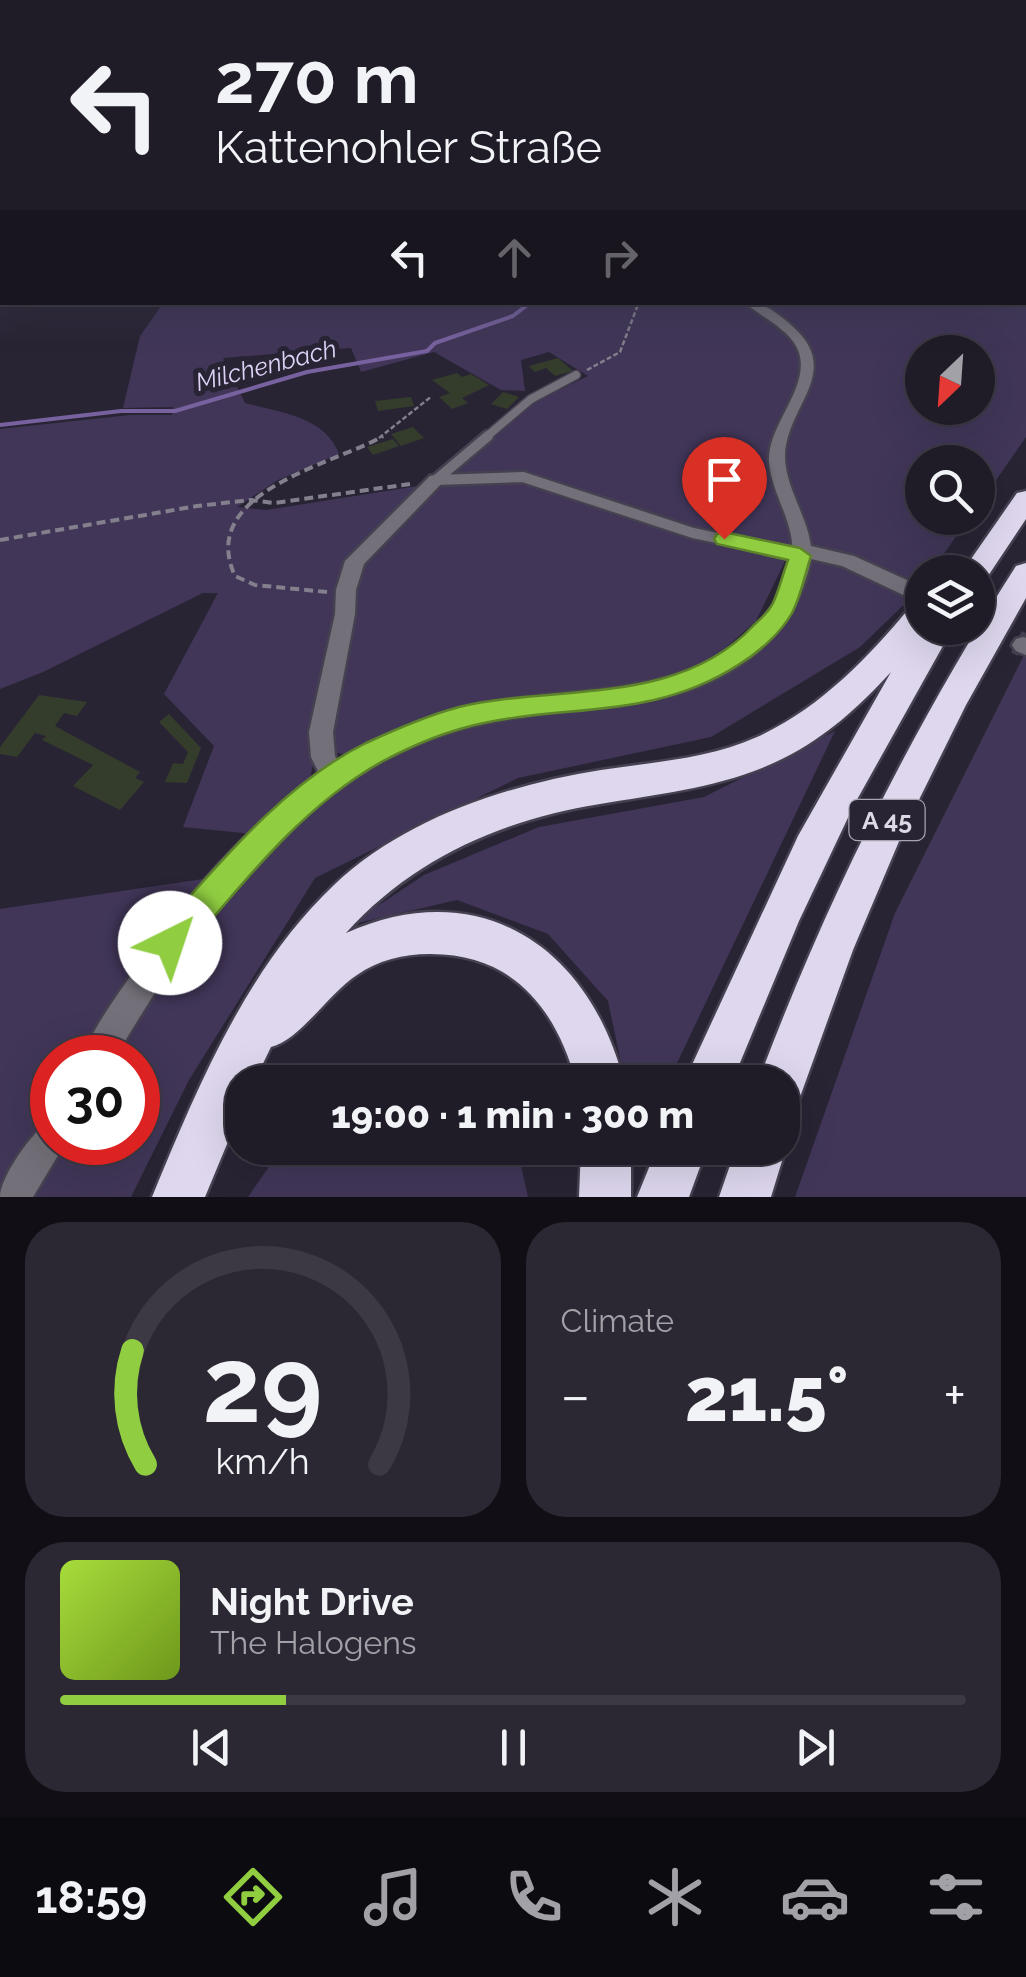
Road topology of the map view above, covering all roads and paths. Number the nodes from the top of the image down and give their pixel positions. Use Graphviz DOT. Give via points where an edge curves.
graph roads {
  1 [pos="638,305"];
  2 [pos="754,305"];
  3 [pos="576,376"];
  4 [pos="432,396"];
  5 [pos="436,480"];
  6 [pos="1026,499"];
  7 [pos="251,500"];
  8 [pos="0,540"];
  9 [pos="801,553"];
  10 [pos="988,555"];
  11 [pos="1026,573"];
  12 [pos="345,598"];
  13 [pos="905,598"];
  14 [pos="905,636"];
  15 [pos="910,645"];
  16 [pos="334,777"];
  17 [pos="112,1035"];
  18 [pos="240,1065"];
  19 [pos="243,1065"];
  20 [pos="596,1065"];
  21 [pos="715,1065"];
  22 [pos="789,1065"];
  23 [pos="225,1097"];
  24 [pos="34,1165"];
  25 [pos="606,1165"];
  26 [pos="675,1165"];
  27 [pos="755,1165"];
  28 [pos="13,1197"];
  29 [pos="178,1197"];
  30 [pos="605,1197"];
  31 [pos="663,1197"];
  32 [pos="745,1197"];
  1 -- 3 [label="path" via="620,352"];
  2 -- 9 [label="street" via="794,334 807,356 809,376 777,458 801,532"];
  3 -- 5 [label="lane" via="532,399"];
  4 -- 7 [label="path" via="377,440 278,481"];
  5 -- 7 [label="path" via="274,503"];
  5 -- 9 [label="lane" via="522,476 660,524"];
  5 -- 12 [label="street" via="364,549"];
  6 -- 10 [label="highway"];
  7 -- 8 [label="path"];
  7 -- 12 [label="path" via="230,545 235,576 254,585"];
  9 -- 13 [label="street" via="848,561"];
  9 -- 16 [label="street" via="790,593 769,628 704,674 618,699 458,718 406,737"];
  11 -- 22 [label="highway, A 45" via="895,802"];
  12 -- 16 [label="street" via="321,732"];
  14 -- 18 [label="highway" via="830,710 743,759 666,779 559,794 433,838 318,932 258,1020"];
  15 -- 21 [label="highway, A 45" via="801,868"];
  16 -- 17 [label="street" via="268,836 170,943"];
  19 -- 20 [label="highway" via="303,989 338,961 370,944 440,931 512,950 545,974 573,1010"];
  23 -- 29 [label="highway"];
  24 -- 28 [label="street"];
  25 -- 30 [label="highway"];
  26 -- 31 [label="highway"];
  27 -- 32 [label="highway"];
}
